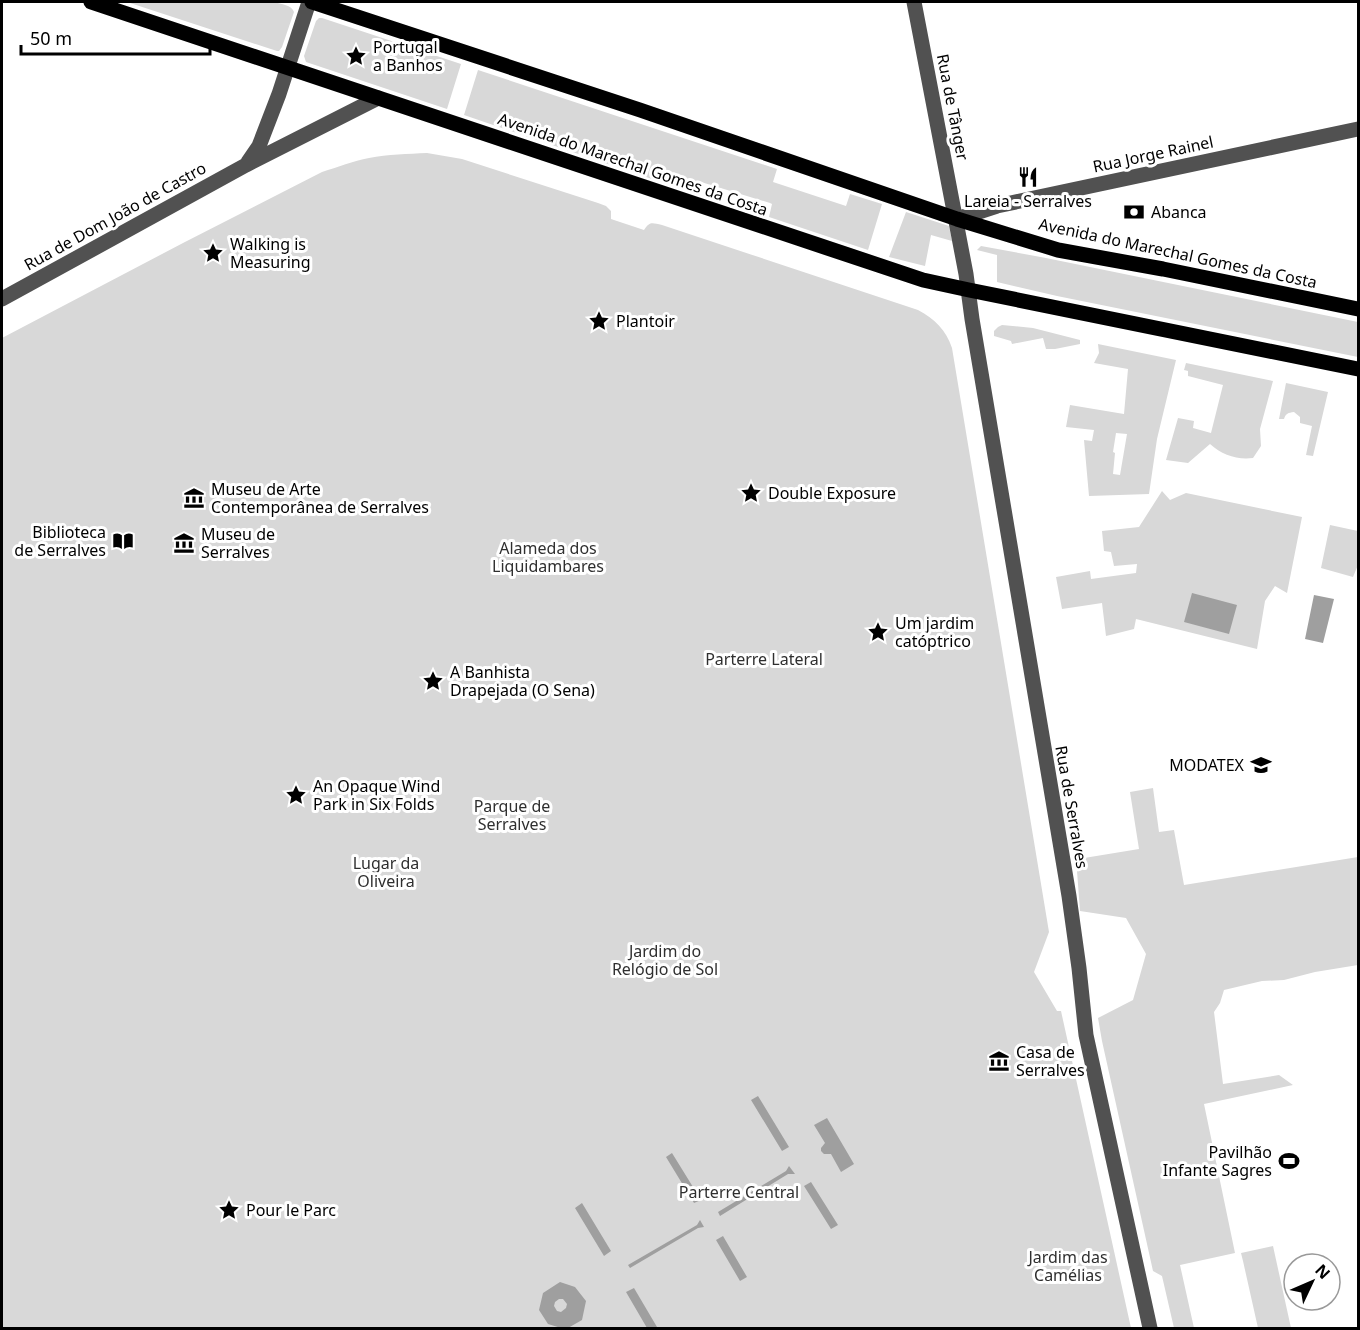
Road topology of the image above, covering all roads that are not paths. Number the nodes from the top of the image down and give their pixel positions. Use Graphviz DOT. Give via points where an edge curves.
graph roads {
  1 [pos="91,2"];
  2 [pos="310,2"];
  3 [pos="914,2"];
  4 [pos="287,67"];
  5 [pos="378,98"];
  6 [pos="1359,129"];
  7 [pos="246,165"];
  8 [pos="957,219"];
  9 [pos="969,290"];
  10 [pos="2,299"];
  11 [pos="1359,309"];
  12 [pos="1359,369"];
  13 [pos="1150,1329"];
  1 -- 4 [label="main road, Avenida do Marechal Gomes da Costa"];
  2 -- 4 [label="street, Avenida do Marechal Gomes da Costa"];
  2 -- 8 [label="main road, Avenida do Marechal Gomes da Costa"];
  3 -- 8 [label="street, Rua de Tânger"];
  4 -- 5 [label="main road, Avenida do Marechal Gomes da Costa"];
  4 -- 7 [label="street" via="259,146"];
  5 -- 7 [label="street, Rua de Dom João de Castro"];
  5 -- 9 [label="main road, Avenida do Marechal Gomes da Costa" via="874,264"];
  6 -- 8 [label="street, Rua Jorge Rainel" via="997,206"];
  7 -- 10 [label="street, Rua de Dom João de Castro"];
  8 -- 9 [label="street"];
  8 -- 11 [label="main road, Avenida do Marechal Gomes da Costa" via="1058,250"];
  9 -- 12 [label="main road, Avenida do Marechal Gomes da Costa"];
  9 -- 13 [label="street, Rua de Serralves" via="1069,896 1086,1035"];
}
